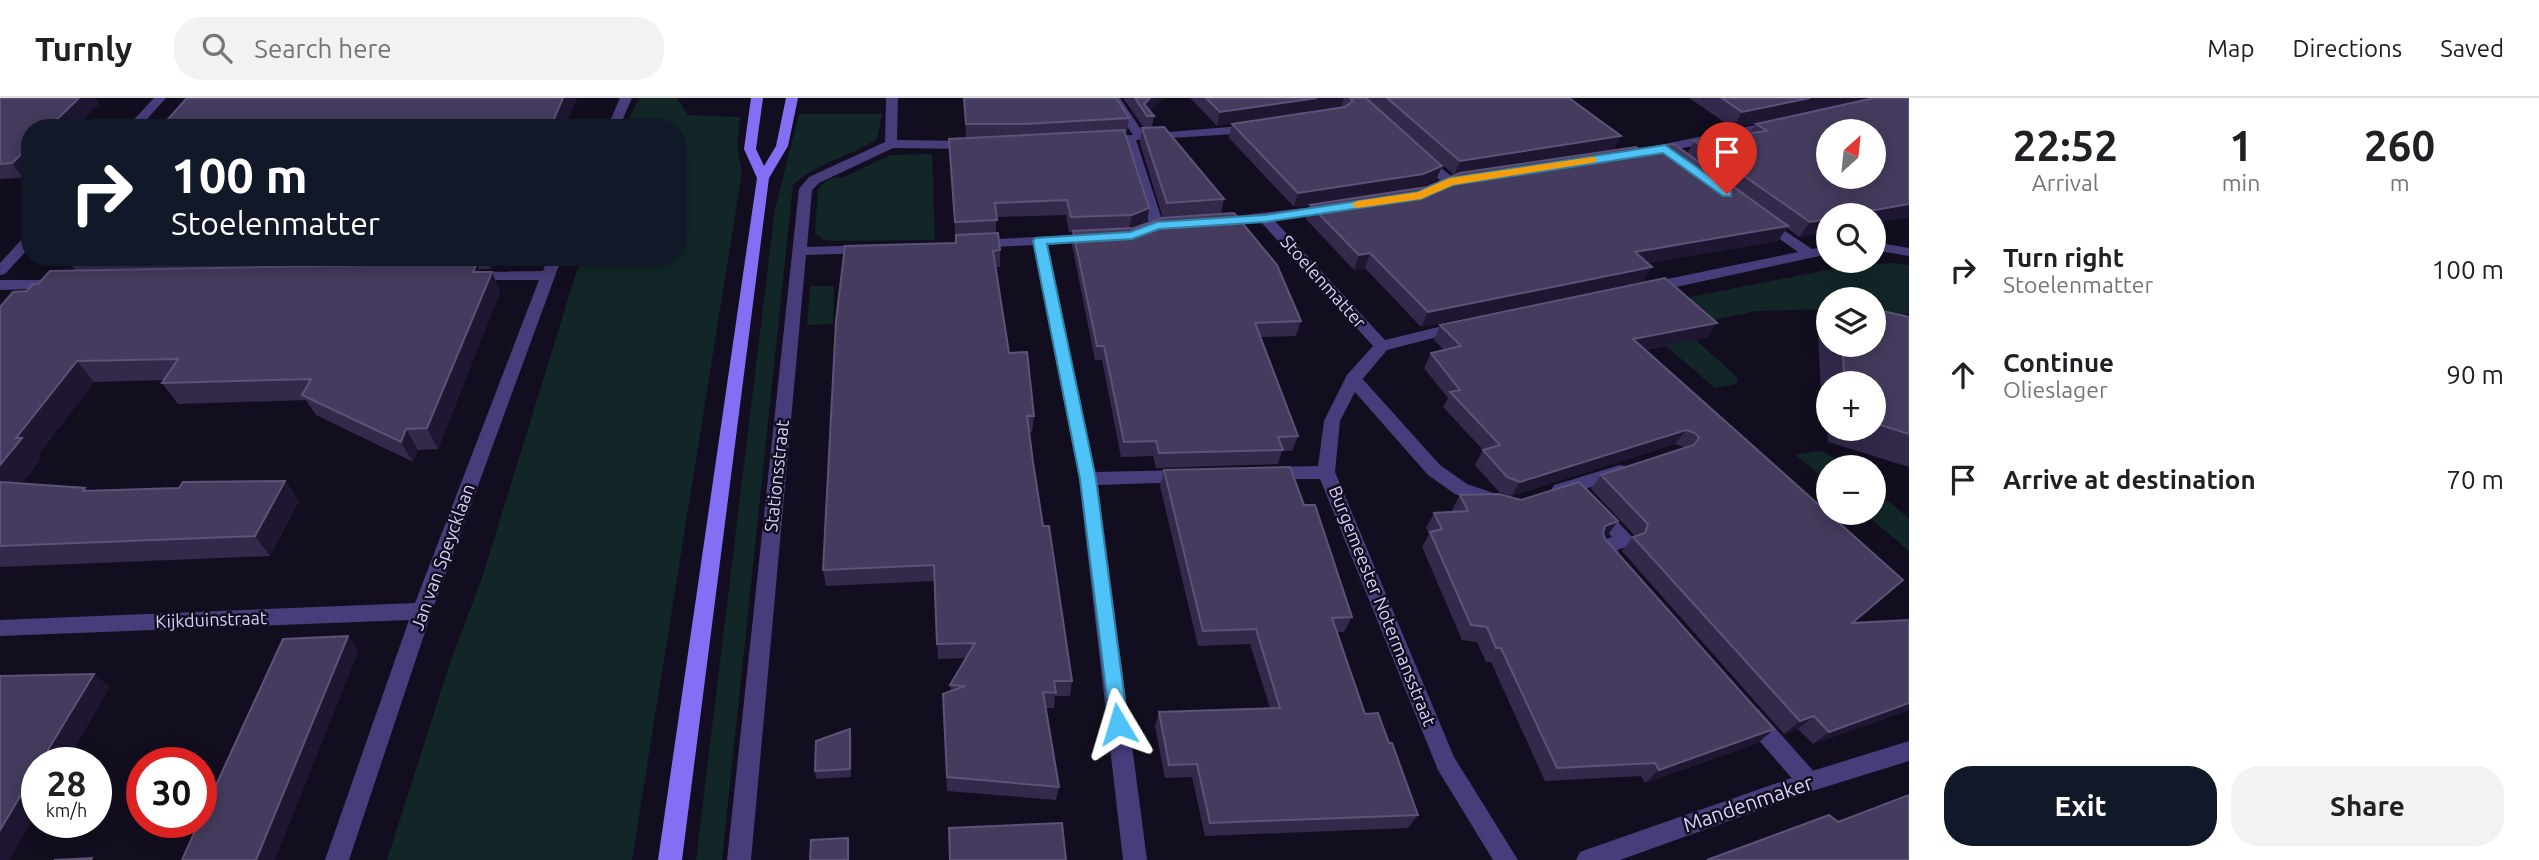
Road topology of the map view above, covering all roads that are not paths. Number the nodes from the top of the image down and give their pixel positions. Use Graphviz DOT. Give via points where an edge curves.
graph roads {
  1 [pos="160,98"];
  2 [pos="626,98"];
  3 [pos="757,98"];
  4 [pos="792,98"];
  5 [pos="892,98"];
  6 [pos="1114,98"];
  7 [pos="140,119"];
  8 [pos="617,119"];
  9 [pos="1783,123"];
  10 [pos="1267,127"];
  11 [pos="1135,138"];
  12 [pos="1089,141"];
  13 [pos="891,144"];
  14 [pos="987,145"];
  15 [pos="1408,145"];
  16 [pos="1638,153"];
  17 [pos="763,178"];
  18 [pos="1431,191"];
  19 [pos="1343,207"];
  20 [pos="1754,214"];
  21 [pos="1265,218"];
  22 [pos="1200,223"];
  23 [pos="1158,227"];
  24 [pos="1105,237"];
  25 [pos="1040,241"];
  26 [pos="965,245"];
  27 [pos="876,248"];
  28 [pos="1886,248"];
  29 [pos="21,249"];
  30 [pos="799,251"];
  31 [pos="1909,252"];
  32 [pos="1816,253"];
  33 [pos="1809,254"];
  34 [pos="551,266"];
  35 [pos="0,271"];
  36 [pos="450,277"];
  37 [pos="75,283"];
  38 [pos="0,285"];
  39 [pos="1636,291"];
  40 [pos="1480,323"];
  41 [pos="1382,346"];
  42 [pos="1353,379"];
  43 [pos="1637,466"];
  44 [pos="1326,471"];
  45 [pos="1247,474"];
  46 [pos="1207,475"];
  47 [pos="1088,479"];
  48 [pos="1573,486"];
  49 [pos="1548,494"];
  50 [pos="1511,506"];
  51 [pos="1630,578"];
  52 [pos="422,611"];
  53 [pos="0,628"];
  54 [pos="1737,700"];
  55 [pos="1909,751"];
  56 [pos="1809,782"];
  57 [pos="337,860"];
  58 [pos="670,860"];
  59 [pos="739,860"];
  60 [pos="1135,860"];
  61 [pos="1506,860"];
  62 [pos="1588,860"];
  1 -- 7 [label="street"];
  2 -- 8 [label="street"];
  3 -- 17 [label="street" via="750,149"];
  4 -- 17 [label="street" via="782,146"];
  5 -- 13 [label="street"];
  6 -- 11 [label="street"];
  9 -- 16 [label="street" via="1671,153"];
  10 -- 11 [label="street"];
  11 -- 12 [label="street"];
  11 -- 23 [label="street"];
  13 -- 14 [label="street"];
  13 -- 30 [label="street, Stationsstraat" via="814,180 807,189"];
  15 -- 18 [label="street" via="1456,181"];
  17 -- 58 [label="street"];
  19 -- 21 [label="street, Stoelenmatter"];
  20 -- 33 [label="street"];
  21 -- 22 [label="street, Stoelenmatter"];
  21 -- 41 [label="street, Stoelenmatter"];
  24 -- 25 [label="street"];
  25 -- 26 [label="street"];
  25 -- 47 [label="street"];
  27 -- 30 [label="street"];
  28 -- 31 [label="street"];
  29 -- 35 [label="street"];
  30 -- 59 [label="street, Stationsstraat"];
  32 -- 33 [label="street"];
  33 -- 39 [label="street"];
  34 -- 36 [label="street"];
  34 -- 52 [label="street, Jan van Speycklaan"];
  37 -- 38 [label="street"];
  40 -- 41 [label="street"];
  41 -- 42 [label="street, Burgemeester Notermansstraat"];
  42 -- 44 [label="street, Burgemeester Notermansstraat" via="1332,421"];
  42 -- 50 [label="street" via="1434,470 1461,489"];
  43 -- 48 [label="street"];
  44 -- 45 [label="street"];
  44 -- 61 [label="street, Burgemeester Notermansstraat" via="1446,762"];
  46 -- 47 [label="street"];
  47 -- 60 [label="street"];
  48 -- 49 [label="street"];
  48 -- 51 [label="street" via="1626,540 1603,547"];
  52 -- 53 [label="street, Kijkduinstraat"];
  52 -- 57 [label="street, Jan van Speycklaan"];
  54 -- 56 [label="street"];
  55 -- 56 [label="street, Mandenmaker"];
  56 -- 62 [label="street, Mandenmaker"];
}
